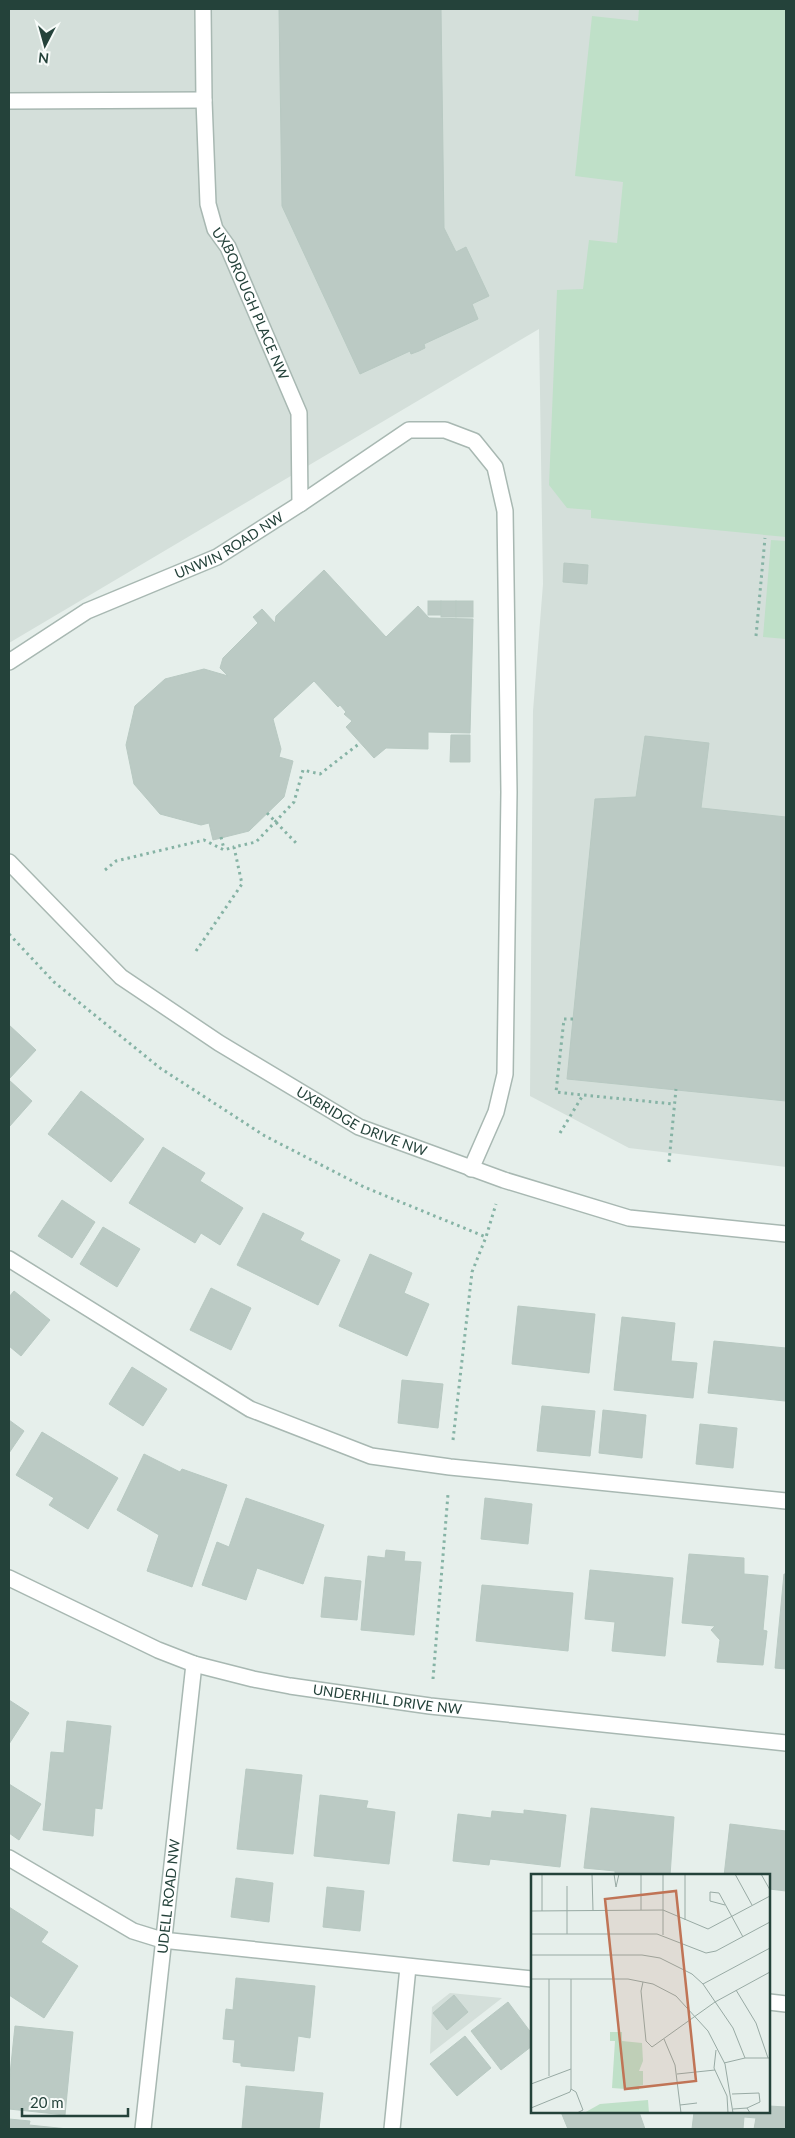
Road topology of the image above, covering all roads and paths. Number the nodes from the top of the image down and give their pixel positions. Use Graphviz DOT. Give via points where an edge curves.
graph roads {
  1 [pos="203,9"];
  2 [pos="204,100"];
  3 [pos="9,101"];
  4 [pos="300,504"];
  5 [pos="765,538"];
  6 [pos="756,636"];
  7 [pos="9,662"];
  8 [pos="360,743"];
  9 [pos="266,814"];
  10 [pos="275,822"];
  11 [pos="221,837"];
  12 [pos="298,845"];
  13 [pos="234,847"];
  14 [pos="224,850"];
  15 [pos="9,862"];
  16 [pos="105,870"];
  17 [pos="9,934"];
  18 [pos="196,951"];
  19 [pos="573,1020"];
  20 [pos="676,1089"];
  21 [pos="583,1095"];
  22 [pos="674,1104"];
  23 [pos="560,1133"];
  24 [pos="669,1162"];
  25 [pos="471,1169"];
  26 [pos="786,1234"];
  27 [pos="486,1237"];
  28 [pos="9,1258"];
  29 [pos="786,1502"];
  30 [pos="9,1578"];
  31 [pos="194,1664"];
  32 [pos="786,1743"];
  33 [pos="9,1858"];
  34 [pos="162,1940"];
  35 [pos="408,1967"];
  36 [pos="531,1979"];
  37 [pos="770,2002"];
  38 [pos="786,2004"];
  39 [pos="143,2129"];
  40 [pos="392,2129"];
  1 -- 2 [label="street, UXBOROUGH PLACE NW"];
  2 -- 3 [label="street"];
  2 -- 4 [label="street, UXBOROUGH PLACE NW" via="208,204 215,229 228,247 299,412"];
  4 -- 7 [label="street, UNWIN ROAD NW" via="217,557 87,611"];
  4 -- 25 [label="street, UNWIN ROAD NW" via="409,430 445,430 474,441 495,467 505,511 509,792 505,1074 496,1112"];
  5 -- 6 [label="path"];
  8 -- 10 [label="path" via="320,774 303,770 294,802"];
  9 -- 10 [label="path"];
  10 -- 12 [label="path"];
  10 -- 13 [label="path" via="256,842"];
  11 -- 14 [label="path"];
  13 -- 14 [label="path"];
  13 -- 18 [label="path" via="242,884"];
  14 -- 16 [label="path" via="204,840 116,861"];
  15 -- 25 [label="street, UXBRIDGE DRIVE NW" via="121,977 220,1043 359,1127"];
  17 -- 27 [label="path" via="54,982 160,1068 265,1136 364,1187"];
  19 -- 21 [label="path" via="564,1018 556,1092"];
  20 -- 22 [label="path"];
  21 -- 22 [label="path"];
  21 -- 23 [label="path"];
  22 -- 24 [label="path"];
  25 -- 26 [label="street, UXBRIDGE DRIVE NW" via="629,1218"];
  28 -- 29 [label="street" via="250,1409 371,1456"];
  30 -- 31 [label="street, UNDERHILL DRIVE NW"];
  31 -- 32 [label="street, UNDERHILL DRIVE NW" via="290,1686 430,1706"];
  31 -- 34 [label="street, UDELL ROAD NW"];
  33 -- 34 [label="street" via="133,1931"];
  34 -- 35 [label="street"];
  34 -- 39 [label="street, UDELL ROAD NW"];
  35 -- 36 [label="street"];
  35 -- 40 [label="street"];
  37 -- 38 [label="street"];
}
